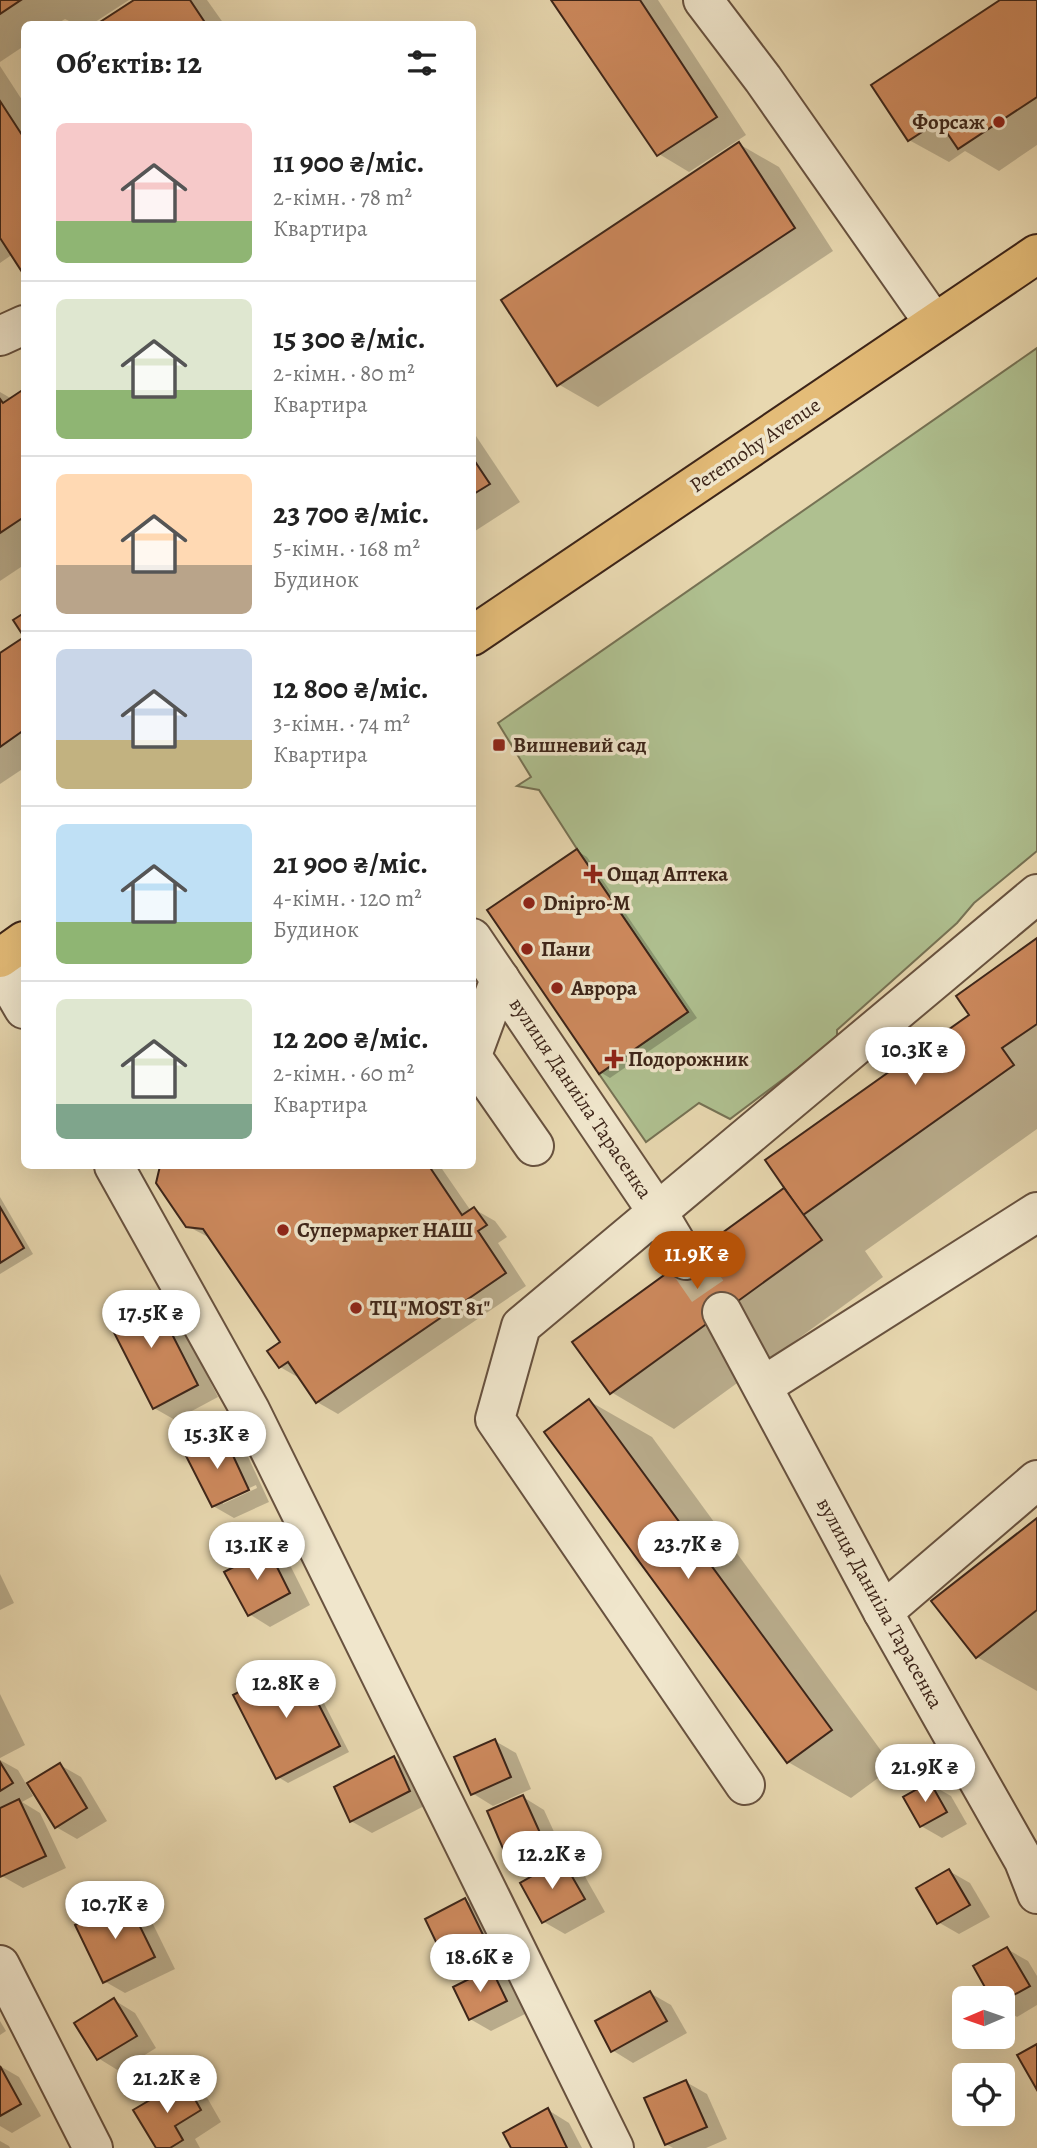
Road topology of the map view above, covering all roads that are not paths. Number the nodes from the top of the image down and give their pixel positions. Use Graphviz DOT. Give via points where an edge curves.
graph roads {
  1 [pos="702,0"];
  2 [pos="1037,254"];
  3 [pos="934,323"];
  4 [pos="21,326"];
  5 [pos="0,336"];
  6 [pos="476,633"];
  7 [pos="1037,894"];
  8 [pos="21,943"];
  9 [pos="476,944"];
  10 [pos="0,958"];
  11 [pos="0,968"];
  12 [pos="500,979"];
  13 [pos="21,1004"];
  14 [pos="476,1045"];
  15 [pos="476,1062"];
  16 [pos="534,1146"];
  17 [pos="116,1169"];
  18 [pos="1037,1212"];
  19 [pos="658,1213"];
  20 [pos="685,1260"];
  21 [pos="722,1312"];
  22 [pos="763,1386"];
  23 [pos="1037,1480"];
  24 [pos="883,1612"];
  25 [pos="745,1785"];
  26 [pos="1033,1869"];
  27 [pos="0,1965"];
  28 [pos="93,2148"];
  29 [pos="614,2148"];
  1 -- 3 [label="street"];
  2 -- 3 [label="main road, Peremohy Avenue"];
  3 -- 6 [label="main road, Peremohy Avenue"];
  4 -- 5 [label="street"];
  7 -- 19 [label="street"];
  8 -- 10 [label="main road"];
  9 -- 12 [label="street, вулиця Даниіла Тарасенка"];
  11 -- 13 [label="street"];
  12 -- 14 [label="street"];
  12 -- 19 [label="street, вулиця Даниіла Тарасенка"];
  15 -- 16 [label="street"];
  17 -- 29 [label="street" via="250,1410"];
  18 -- 22 [label="street"];
  19 -- 20 [label="street, вулиця Даниіла Тарасенка"];
  19 -- 25 [label="street" via="521,1326 495,1419"];
  21 -- 22 [label="street, вулиця Даниіла Тарасенка"];
  22 -- 24 [label="street, вулиця Даниіла Тарасенка"];
  23 -- 24 [label="street"];
  24 -- 26 [label="street, вулиця Даниіла Тарасенка"];
  27 -- 28 [label="street"];
}
